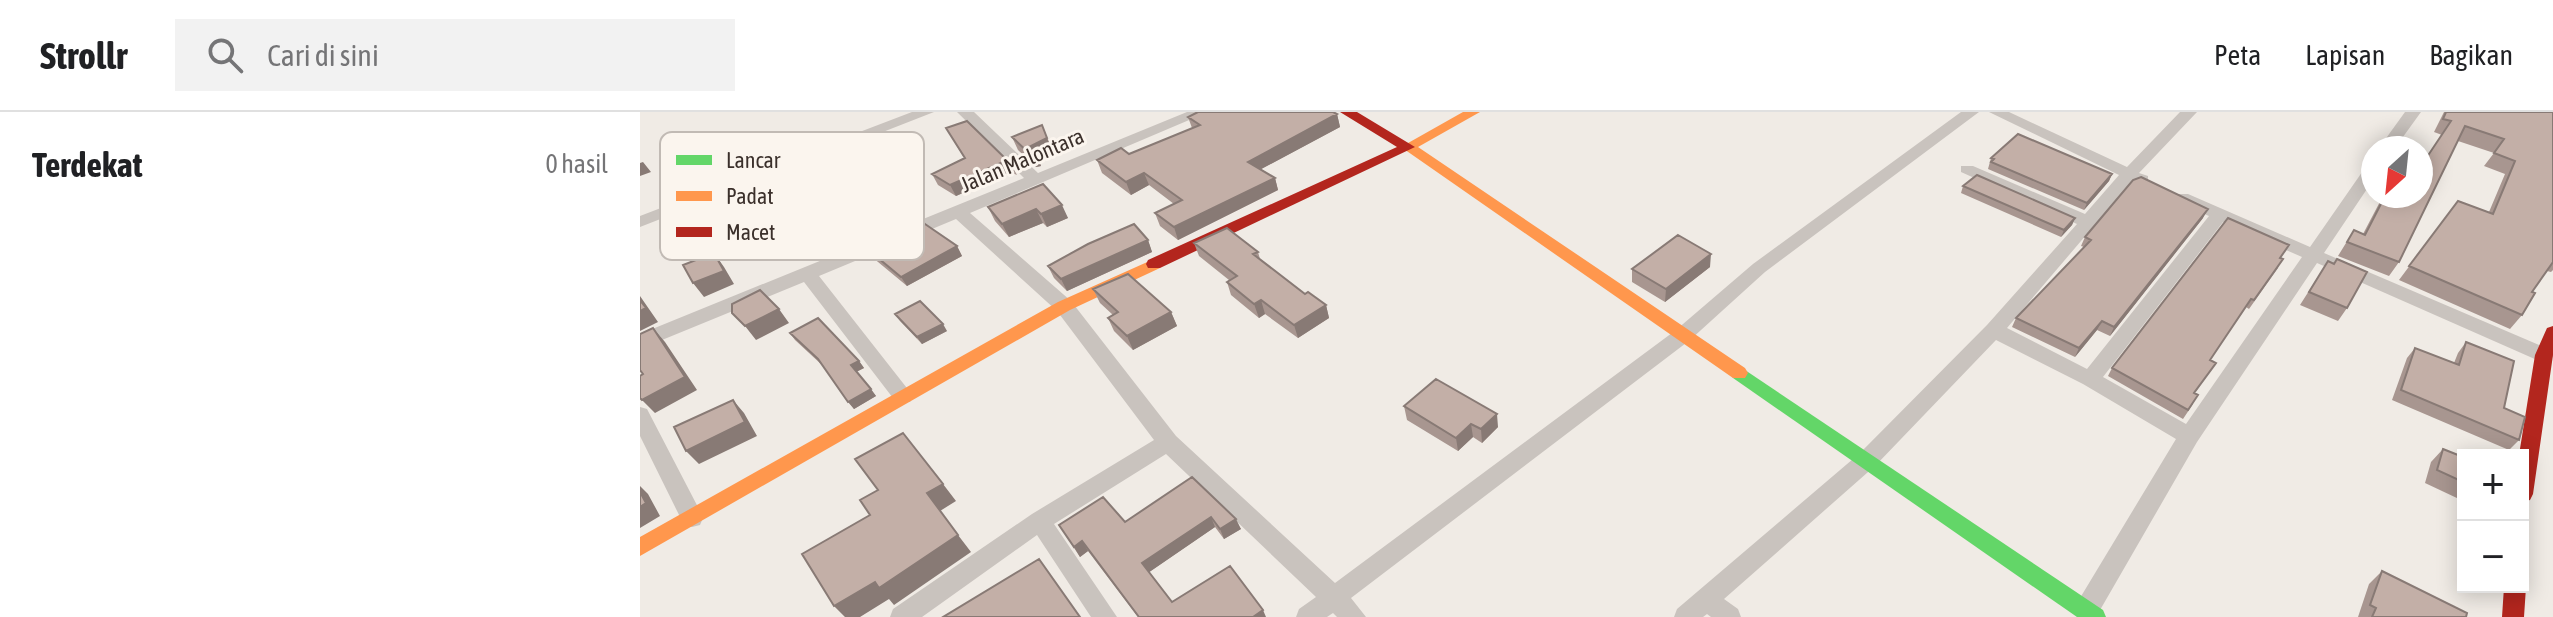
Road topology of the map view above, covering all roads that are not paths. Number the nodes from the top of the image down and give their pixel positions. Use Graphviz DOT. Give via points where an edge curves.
graph roads {
  1 [pos="926,112"];
  2 [pos="965,112"];
  3 [pos="1200,112"];
  4 [pos="1347,112"];
  5 [pos="1473,112"];
  6 [pos="1971,112"];
  7 [pos="1997,112"];
  8 [pos="2189,112"];
  9 [pos="2413,112"];
  10 [pos="874,132"];
  11 [pos="2396,136"];
  12 [pos="1408,147"];
  13 [pos="1967,169"];
  14 [pos="2131,175"];
  15 [pos="1036,180"];
  16 [pos="2361,186"];
  17 [pos="959,212"];
  18 [pos="660,214"];
  19 [pos="2219,215"];
  20 [pos="640,222"];
  21 [pos="2090,223"];
  22 [pos="924,226"];
  23 [pos="2315,257"];
  24 [pos="842,260"];
  25 [pos="808,274"];
  26 [pos="1064,306"];
  27 [pos="1994,330"];
  28 [pos="2553,332"];
  29 [pos="1683,335"];
  30 [pos="640,342"];
  31 [pos="2544,355"];
  32 [pos="2090,379"];
  33 [pos="903,397"];
  34 [pos="640,415"];
  35 [pos="2189,436"];
  36 [pos="1168,442"];
  37 [pos="2529,454"];
  38 [pos="1868,459"];
  39 [pos="692,518"];
  40 [pos="1040,521"];
  41 [pos="640,547"];
  42 [pos="2515,593"];
  43 [pos="1334,596"];
  44 [pos="1707,599"];
  45 [pos="917,613"];
  46 [pos="2091,614"];
  47 [pos="1105,617"];
  48 [pos="1308,617"];
  49 [pos="1354,617"];
  50 [pos="1686,617"];
  51 [pos="1729,617"];
  52 [pos="2513,617"];
  1 -- 10 [label="street"];
  2 -- 15 [label="street"];
  3 -- 15 [label="street, Jalan Malontara"];
  4 -- 12 [label="street"];
  5 -- 12 [label="street"];
  6 -- 29 [label="street" via="1759,268"];
  7 -- 14 [label="street"];
  8 -- 14 [label="street"];
  9 -- 11 [label="street"];
  12 -- 26 [label="street"];
  12 -- 29 [label="street"];
  13 -- 21 [label="street"];
  14 -- 19 [label="street"];
  14 -- 21 [label="street"];
  15 -- 17 [label="street, Jalan Malontara"];
  16 -- 23 [label="street"];
  17 -- 22 [label="street, Jalan Malontara"];
  17 -- 26 [label="street"];
  18 -- 20 [label="street"];
  19 -- 23 [label="street"];
  19 -- 32 [label="street"];
  21 -- 27 [label="street"];
  23 -- 31 [label="street"];
  23 -- 35 [label="street"];
  24 -- 25 [label="street, Jalan Malontara"];
  25 -- 30 [label="street, Jalan Malontara"];
  25 -- 33 [label="street"];
  26 -- 33 [label="street"];
  26 -- 36 [label="street"];
  27 -- 32 [label="street"];
  27 -- 38 [label="street"];
  28 -- 31 [label="street"];
  29 -- 38 [label="street"];
  29 -- 43 [label="street"];
  31 -- 37 [label="street"];
  32 -- 35 [label="street"];
  33 -- 39 [label="street"];
  34 -- 39 [label="street"];
  35 -- 46 [label="street"];
  36 -- 40 [label="street"];
  36 -- 43 [label="street"];
  38 -- 44 [label="street"];
  38 -- 46 [label="street"];
  39 -- 41 [label="street"];
  40 -- 45 [label="street"];
  40 -- 47 [label="street"];
  42 -- 52 [label="street"];
  43 -- 48 [label="street"];
  43 -- 49 [label="street"];
  44 -- 50 [label="street"];
  44 -- 51 [label="street"];
}
